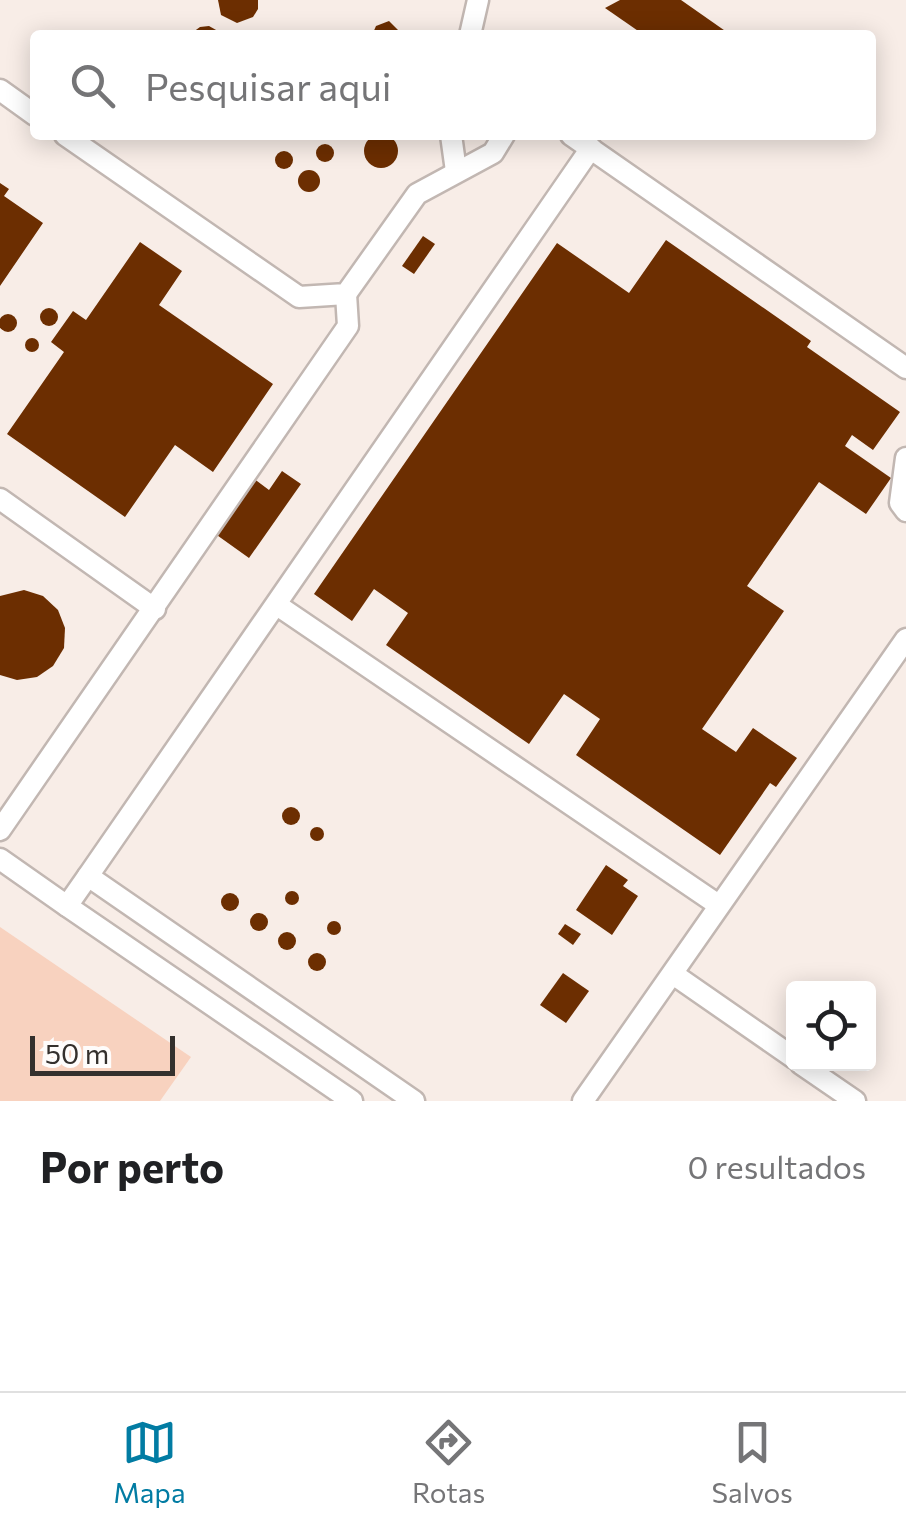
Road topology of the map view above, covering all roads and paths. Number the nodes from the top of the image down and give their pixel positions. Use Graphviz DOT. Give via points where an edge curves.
graph roads {
  1 [pos="478,0"];
  2 [pos="471,30"];
  3 [pos="0,90"];
  4 [pos="30,111"];
  5 [pos="71,140"];
  6 [pos="452,140"];
  7 [pos="501,140"];
  8 [pos="579,140"];
  9 [pos="591,148"];
  10 [pos="456,171"];
  11 [pos="346,294"];
  12 [pos="906,368"];
  13 [pos="906,458"];
  14 [pos="0,499"];
  15 [pos="906,512"];
  16 [pos="277,605"];
  17 [pos="156,609"];
  18 [pos="906,639"];
  19 [pos="0,830"];
  20 [pos="0,859"];
  21 [pos="88,876"];
  22 [pos="717,904"];
  23 [pos="67,906"];
  24 [pos="673,974"];
  25 [pos="786,1052"];
  26 [pos="812,1071"];
  27 [pos="352,1101"];
  28 [pos="414,1101"];
  29 [pos="584,1101"];
  30 [pos="855,1101"];
  1 -- 2 [label="lane"];
  3 -- 4 [label="lane"];
  5 -- 11 [label="lane" via="299,297"];
  6 -- 10 [label="lane"];
  7 -- 10 [label="lane" via="493,152"];
  8 -- 9 [label="lane"];
  9 -- 12 [label="lane"];
  9 -- 16 [label="lane"];
  10 -- 11 [label="lane" via="418,194"];
  11 -- 17 [label="lane" via="348,326"];
  13 -- 15 [label="lane" via="900,503"];
  14 -- 17 [label="lane"];
  16 -- 21 [label="lane"];
  16 -- 22 [label="lane"];
  17 -- 19 [label="lane"];
  18 -- 22 [label="lane"];
  20 -- 23 [label="lane"];
  21 -- 23 [label="lane"];
  21 -- 28 [label="lane"];
  22 -- 24 [label="lane"];
  23 -- 27 [label="lane"];
  24 -- 25 [label="lane"];
  24 -- 29 [label="lane"];
  26 -- 30 [label="lane"];
}
